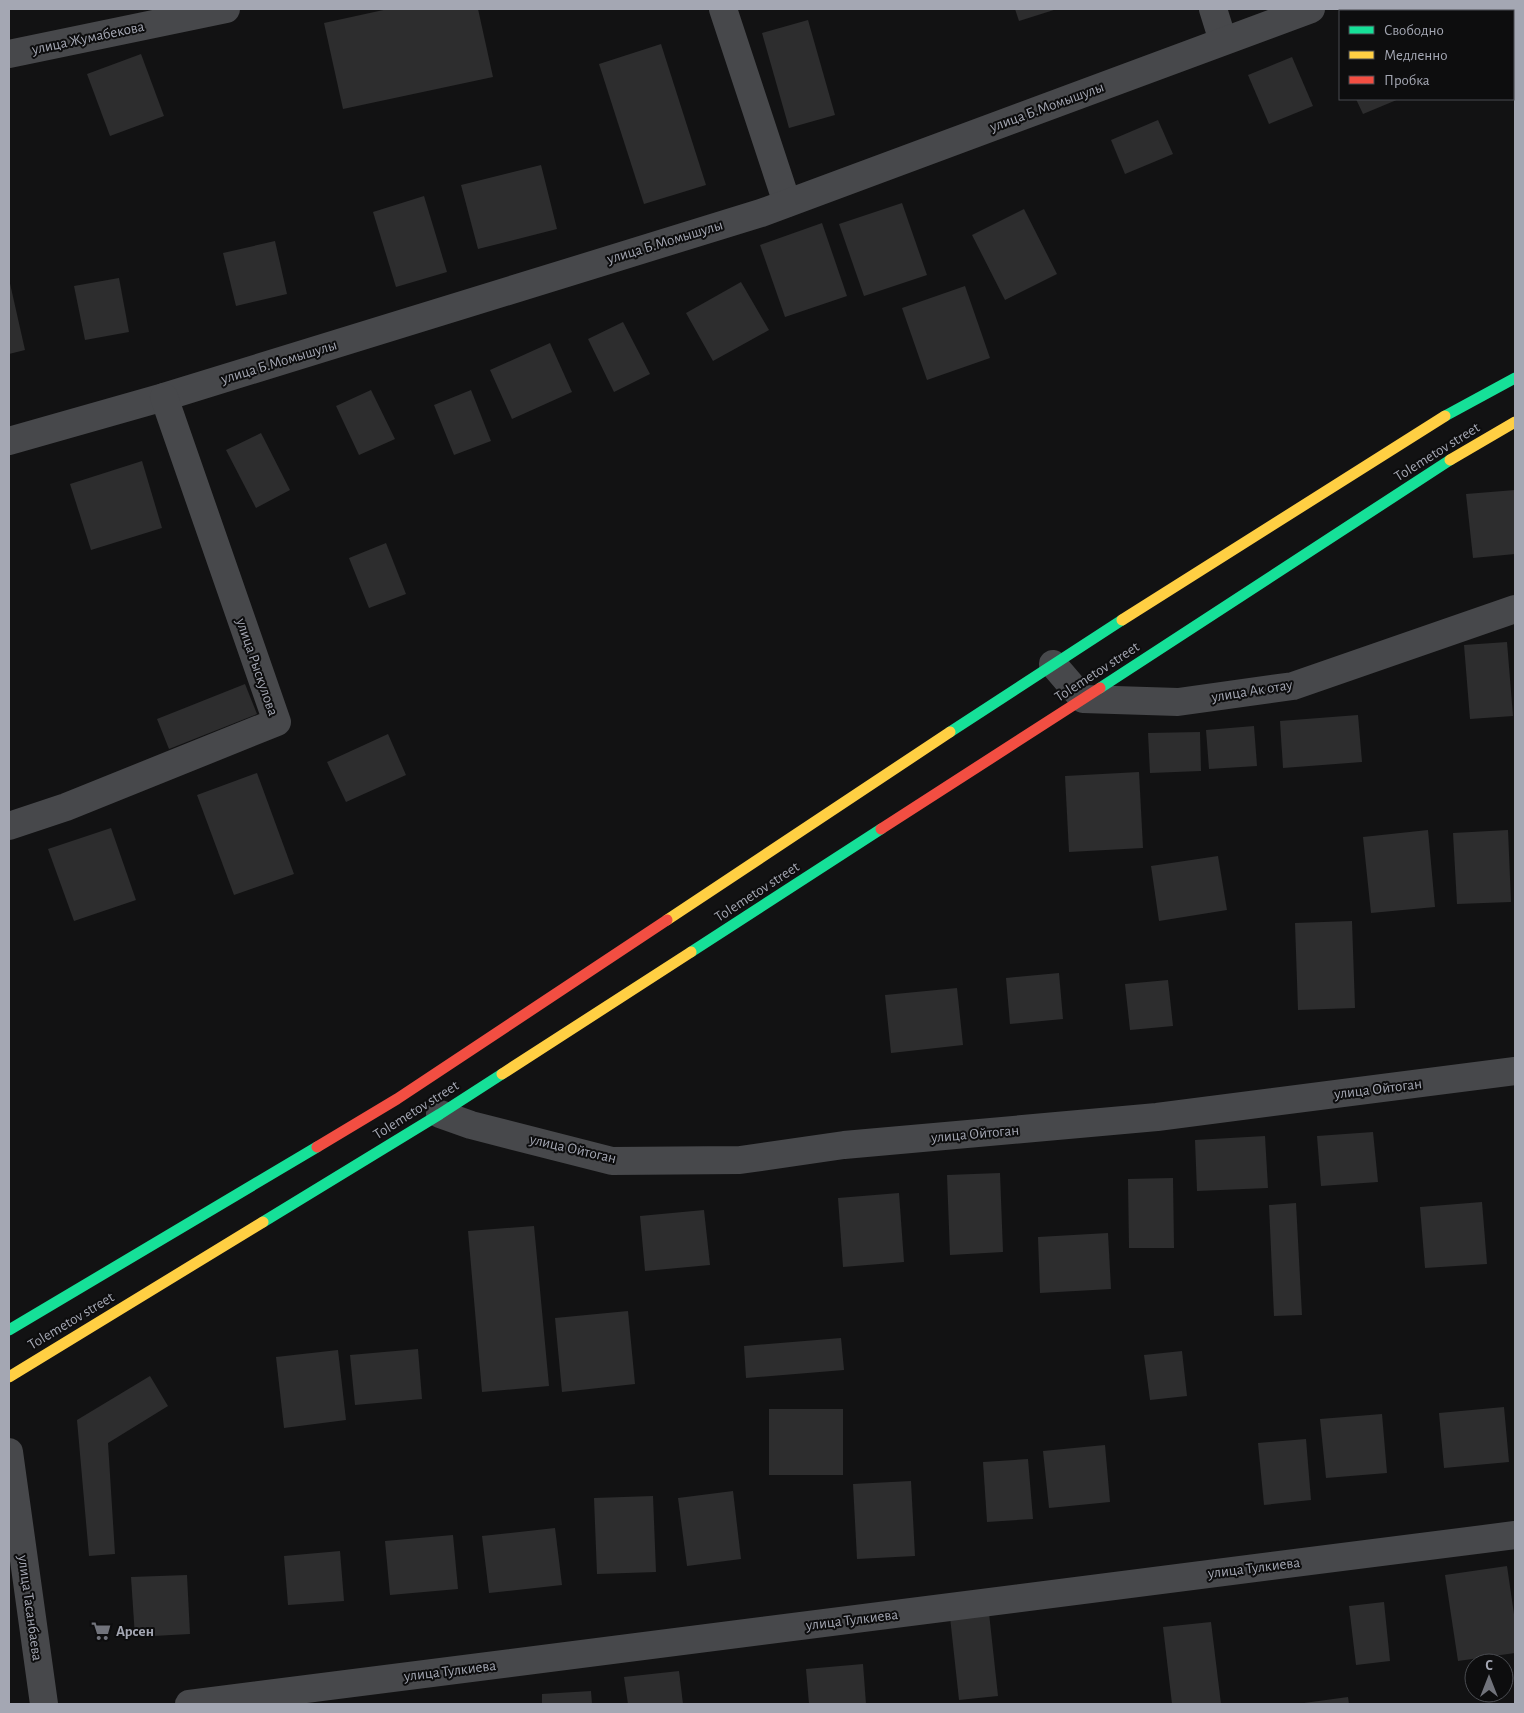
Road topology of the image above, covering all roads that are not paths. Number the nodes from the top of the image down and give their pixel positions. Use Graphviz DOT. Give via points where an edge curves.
graph roads {
  1 [pos="226,9"];
  2 [pos="723,9"];
  3 [pos="1213,9"];
  4 [pos="1310,9"];
  5 [pos="1223,41"];
  6 [pos="9,54"];
  7 [pos="787,203"];
  8 [pos="1515,378"];
  9 [pos="164,397"];
  10 [pos="1515,422"];
  11 [pos="9,441"];
  12 [pos="1515,609"];
  13 [pos="1053,664"];
  14 [pos="1083,699"];
  15 [pos="9,826"];
  16 [pos="1515,1071"];
  17 [pos="440,1114"];
  18 [pos="9,1330"];
  19 [pos="9,1377"];
  20 [pos="9,1452"];
  21 [pos="1515,1535"];
  22 [pos="44,1704"];
  23 [pos="188,1704"];
  1 -- 6 [label="street, улица Жумабекова"];
  2 -- 7 [label="street"];
  3 -- 5 [label="street"];
  4 -- 5 [label="street, улица Б.Момышулы"];
  5 -- 7 [label="street, улица Б.Момышулы"];
  7 -- 9 [label="street, улица Б.Момышулы"];
  8 -- 13 [label="main road, Tolemetov street" via="1446,415"];
  9 -- 11 [label="street, улица Б.Момышулы"];
  9 -- 15 [label="street, улица Рыскулова" via="276,722 66,807"];
  10 -- 14 [label="main road, Tolemetov street" via="1463,451"];
  12 -- 14 [label="street, улица Ак отау" via="1293,686 1178,702"];
  13 -- 14 [label="street"];
  13 -- 18 [label="main road, Tolemetov street" via="397,1099"];
  14 -- 17 [label="main road, Tolemetov street"];
  16 -- 17 [label="street, улица Ойтоган" via="1157,1117 844,1145 740,1160 612,1161"];
  17 -- 19 [label="main road, Tolemetov street"];
  20 -- 22 [label="street, улица Тасанбаева"];
  21 -- 23 [label="street, улица Тулкиева"];
}
